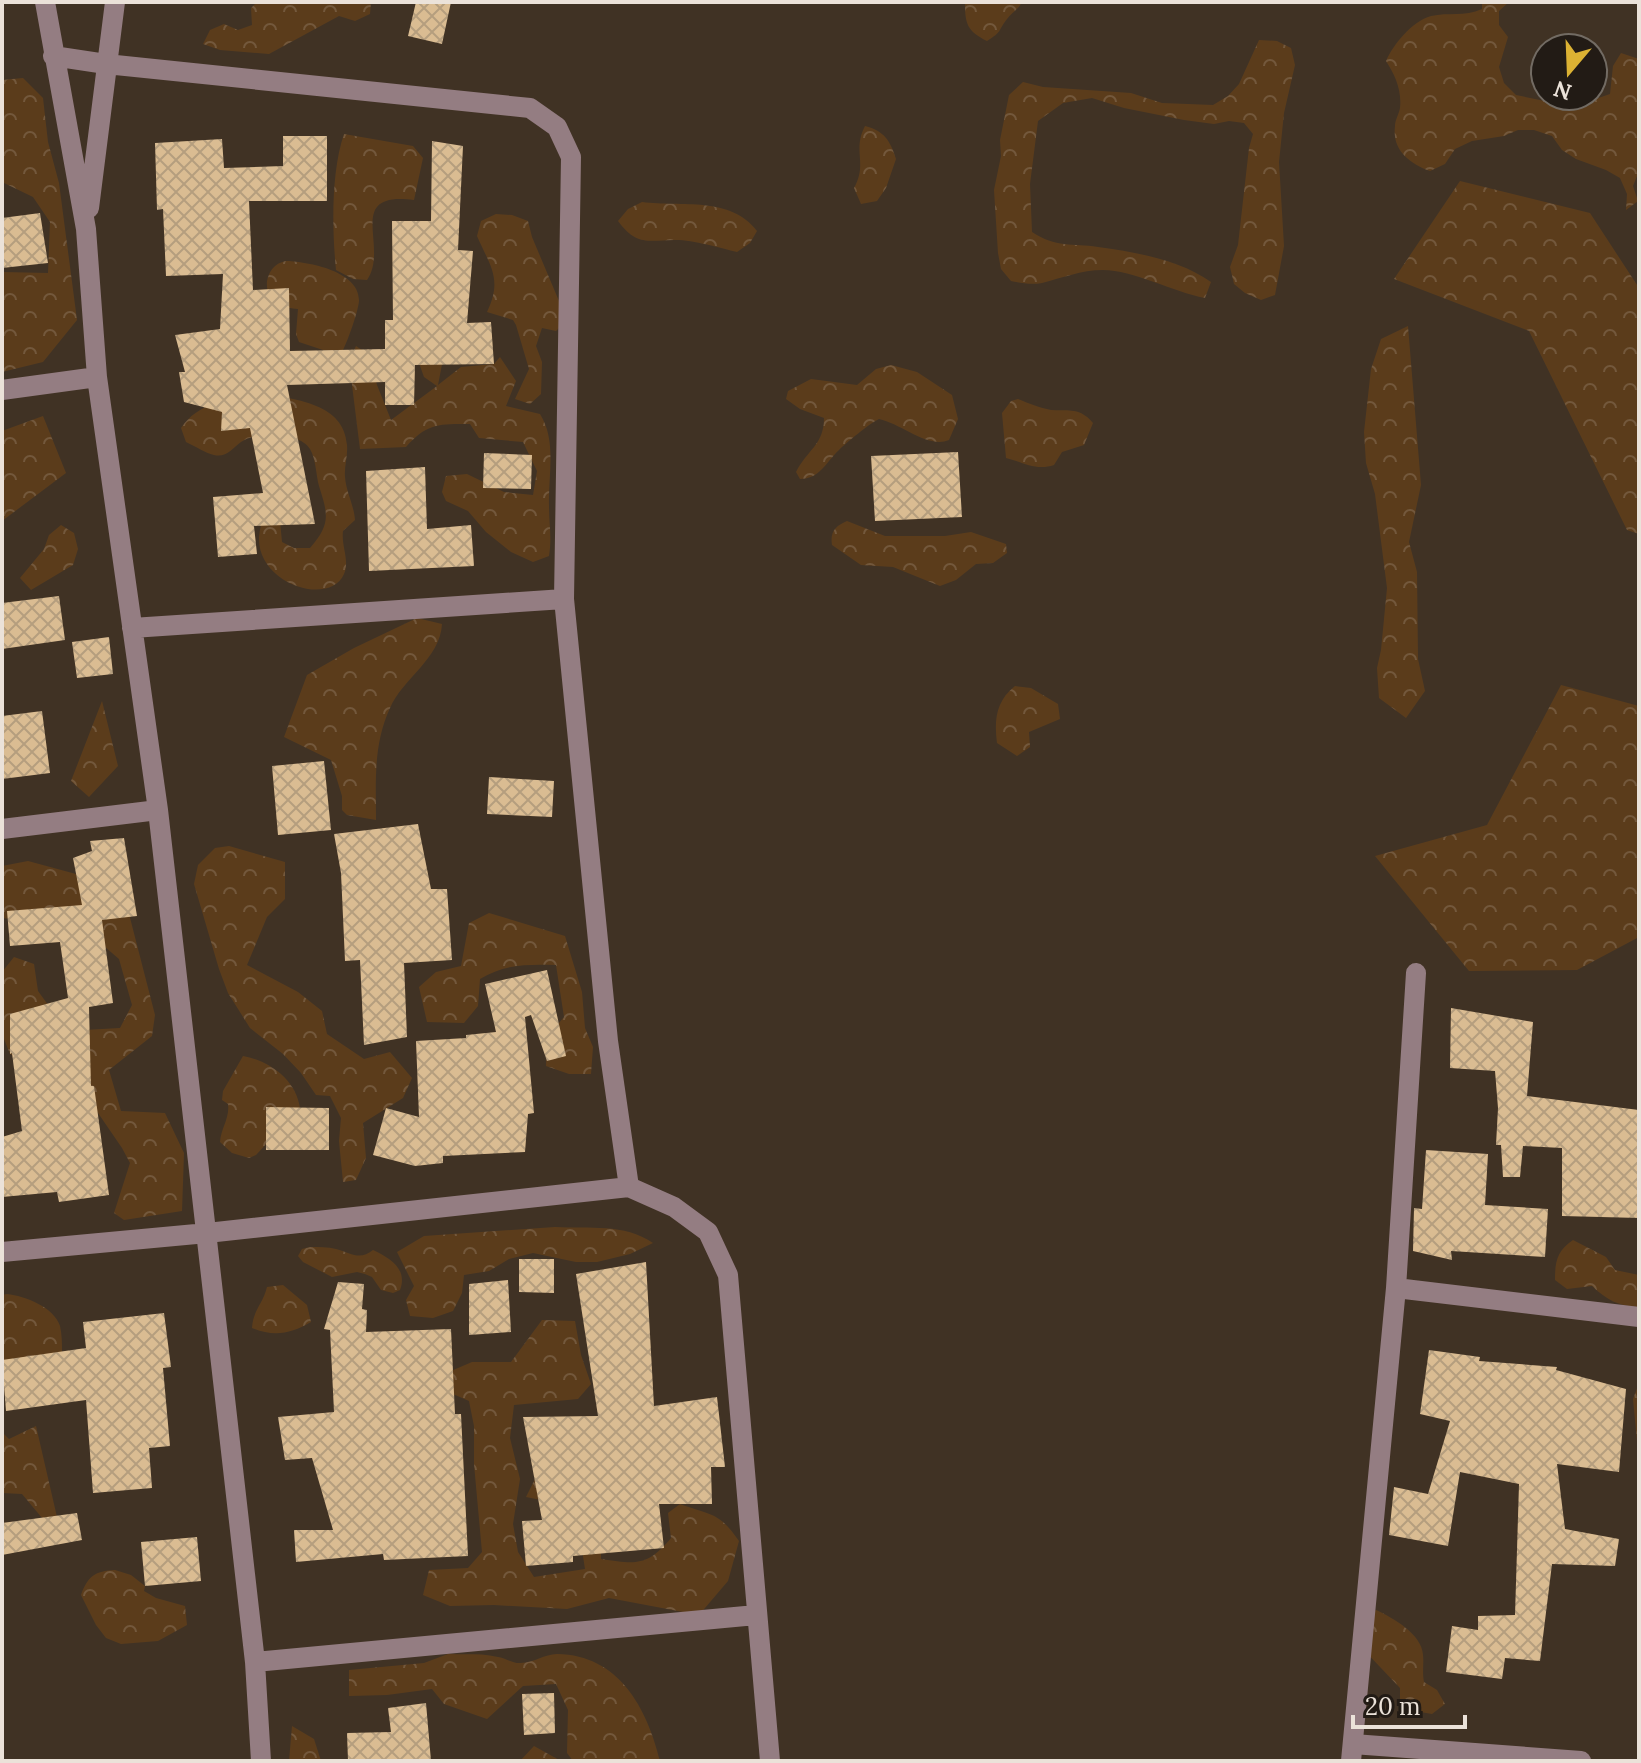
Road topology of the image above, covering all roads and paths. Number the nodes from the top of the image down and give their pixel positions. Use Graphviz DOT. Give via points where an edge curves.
graph roads {
  1 [pos="45,2"];
  2 [pos="115,2"];
  3 [pos="53,56"];
  4 [pos="106,64"];
  5 [pos="86,229"];
  6 [pos="97,377"];
  7 [pos="2,390"];
  8 [pos="564,599"];
  9 [pos="132,628"];
  10 [pos="158,810"];
  11 [pos="2,829"];
  12 [pos="1416,973"];
  13 [pos="629,1187"];
  14 [pos="207,1233"];
  15 [pos="2,1252"];
  16 [pos="1396,1288"];
  17 [pos="1639,1317"];
  18 [pos="756,1615"];
  19 [pos="255,1662"];
  20 [pos="1352,1752"];
  21 [pos="261,1761"];
  22 [pos="770,1761"];
  23 [pos="1581,1761"];
  1 -- 3 [label="street"];
  2 -- 4 [label="street"];
  3 -- 4 [label="street"];
  3 -- 5 [label="street"];
  4 -- 5 [label="street"];
  4 -- 8 [label="street" via="530,108 557,127 571,157"];
  5 -- 6 [label="street"];
  6 -- 7 [label="street"];
  6 -- 9 [label="street"];
  8 -- 9 [label="street"];
  8 -- 13 [label="street" via="608,1041"];
  9 -- 10 [label="street"];
  10 -- 11 [label="street"];
  10 -- 14 [label="street"];
  12 -- 16 [label="street"];
  13 -- 14 [label="street"];
  13 -- 18 [label="street" via="674,1207 708,1232 728,1275"];
  14 -- 15 [label="street"];
  14 -- 19 [label="street"];
  16 -- 17 [label="street"];
  16 -- 20 [label="street"];
  18 -- 19 [label="street"];
  18 -- 22 [label="street"];
  19 -- 21 [label="street"];
  20 -- 23 [label="street"];
}
